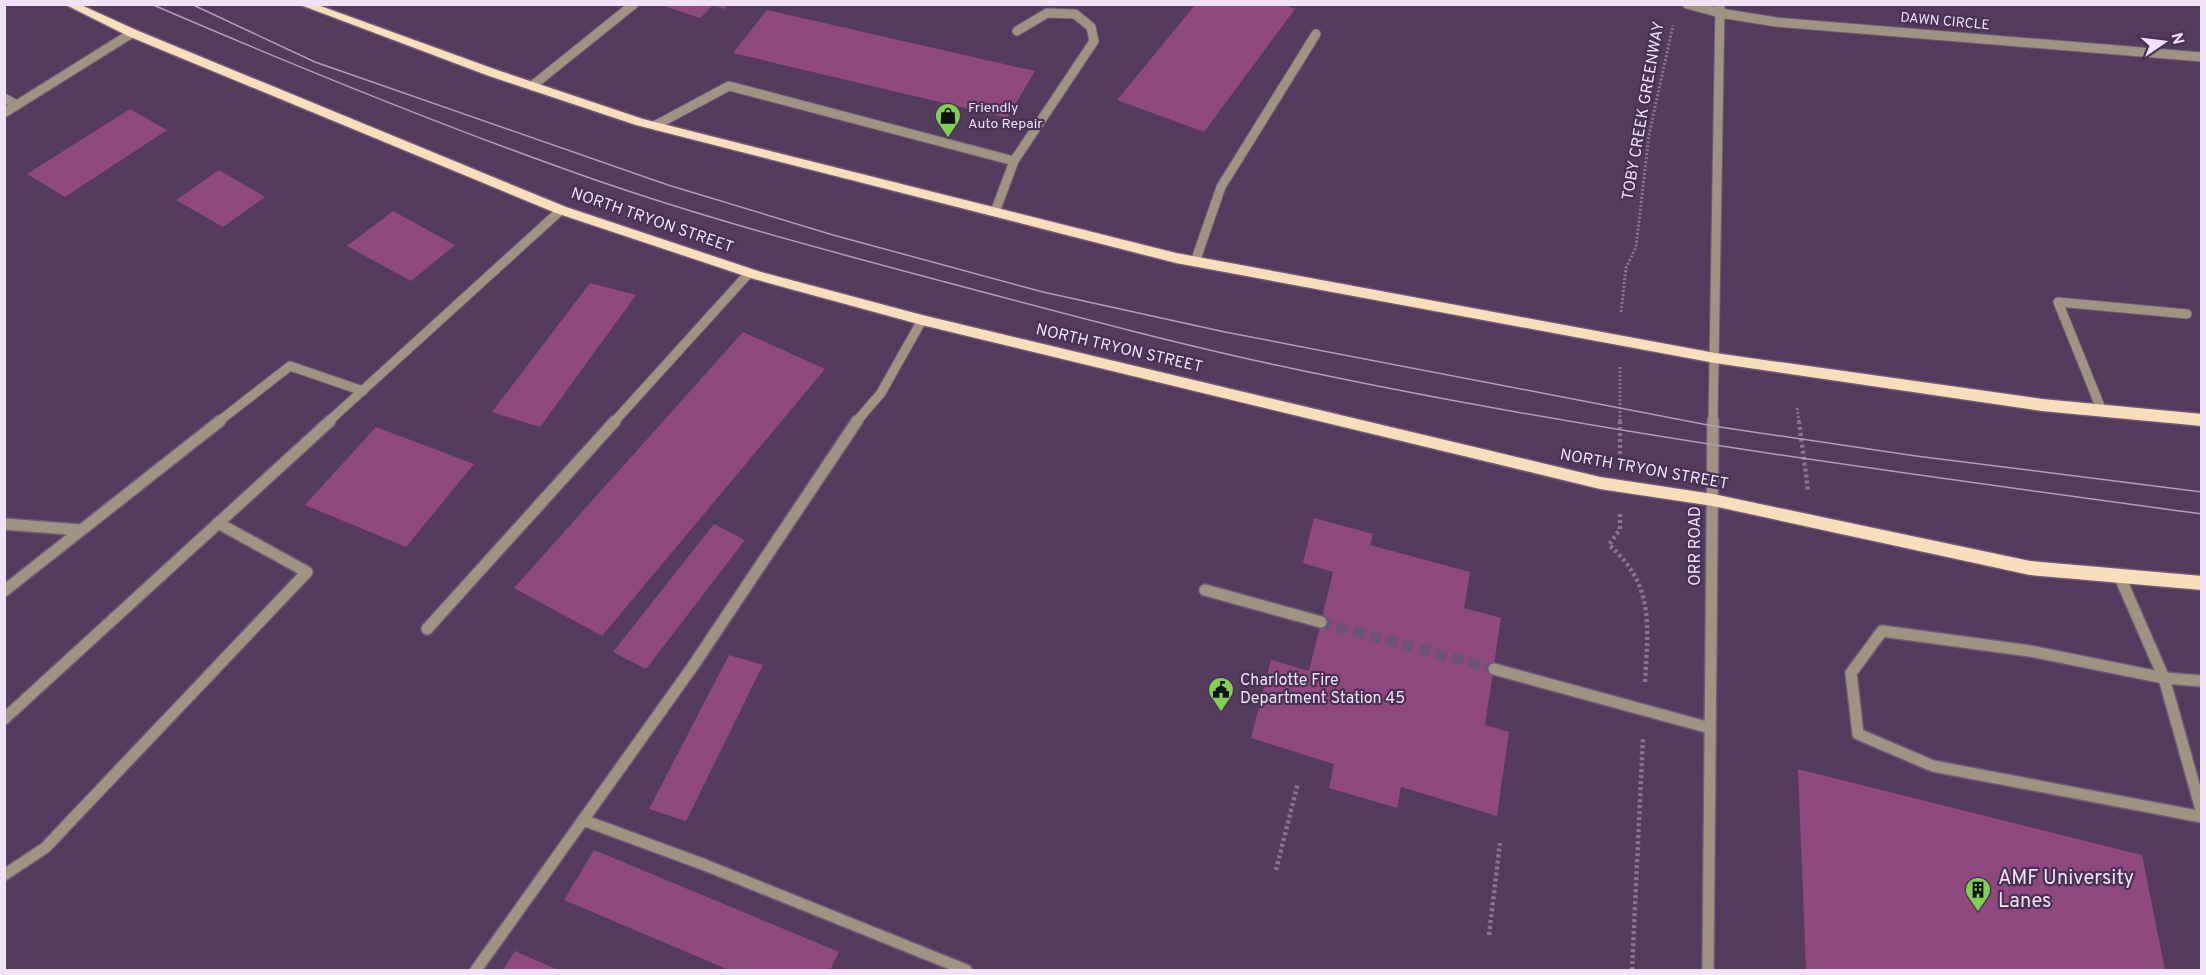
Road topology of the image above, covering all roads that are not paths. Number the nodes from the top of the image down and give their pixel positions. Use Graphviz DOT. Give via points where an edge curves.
graph roads {
  1 [pos="69,4"];
  2 [pos="303,4"];
  3 [pos="634,4"];
  4 [pos="1688,4"];
  5 [pos="1720,9"];
  6 [pos="1017,31"];
  7 [pos="132,33"];
  8 [pos="1316,34"];
  9 [pos="2202,57"];
  10 [pos="532,86"];
  11 [pos="4,98"];
  12 [pos="17,105"];
  13 [pos="4,112"];
  14 [pos="656,125"];
  15 [pos="1014,161"];
  16 [pos="561,210"];
  17 [pos="994,212"];
  18 [pos="1195,262"];
  19 [pos="749,273"];
  20 [pos="2187,314"];
  21 [pos="922,320"];
  22 [pos="1715,358"];
  23 [pos="363,391"];
  24 [pos="2102,411"];
  25 [pos="2202,420"];
  26 [pos="1713,500"];
  27 [pos="4,515"];
  28 [pos="218,523"];
  29 [pos="4,524"];
  30 [pos="17,525"];
  31 [pos="81,530"];
  32 [pos="2119,576"];
  33 [pos="2202,583"];
  34 [pos="1205,590"];
  35 [pos="4,591"];
  36 [pos="1321,622"];
  37 [pos="427,629"];
  38 [pos="1494,669"];
  39 [pos="2164,678"];
  40 [pos="2202,681"];
  41 [pos="4,719"];
  42 [pos="1710,728"];
  43 [pos="2202,815"];
  44 [pos="583,820"];
  45 [pos="4,875"];
  46 [pos="476,970"];
  47 [pos="966,970"];
  48 [pos="1708,970"];
  1 -- 7 [label="main road, NORTH TRYON STREET"];
  2 -- 10 [label="main road"];
  3 -- 10 [label="street"];
  4 -- 5 [label="street, DAWN CIRCLE"];
  5 -- 9 [label="street, DAWN CIRCLE" via="1776,22"];
  5 -- 22 [label="street, ORR ROAD"];
  6 -- 15 [label="street" via="1047,13 1075,14 1091,27 1094,41"];
  7 -- 12 [label="street"];
  7 -- 16 [label="main road, NORTH TRYON STREET"];
  8 -- 18 [label="street" via="1221,187"];
  10 -- 14 [label="main road"];
  11 -- 12 [label="street"];
  12 -- 13 [label="street"];
  14 -- 15 [label="street" via="729,86"];
  14 -- 17 [label="main road"];
  15 -- 17 [label="street"];
  16 -- 19 [label="main road, NORTH TRYON STREET"];
  16 -- 23 [label="street"];
  17 -- 18 [label="main road"];
  18 -- 22 [label="main road"];
  19 -- 21 [label="main road, NORTH TRYON STREET"];
  19 -- 37 [label="street"];
  20 -- 24 [label="street" via="2058,302"];
  21 -- 26 [label="main road, NORTH TRYON STREET" via="1600,483"];
  21 -- 44 [label="street" via="881,393 847,433 693,666"];
  22 -- 24 [label="main road"];
  22 -- 26 [label="street, ORR ROAD"];
  23 -- 28 [label="street"];
  23 -- 31 [label="street" via="290,366"];
  24 -- 25 [label="main road"];
  26 -- 32 [label="main road, NORTH TRYON STREET" via="2030,568"];
  26 -- 42 [label="street, ORR ROAD"];
  27 -- 30 [label="street"];
  28 -- 41 [label="street"];
  28 -- 45 [label="street" via="307,572 45,848"];
  29 -- 30 [label="street"];
  30 -- 31 [label="street"];
  31 -- 35 [label="street"];
  32 -- 33 [label="main road, NORTH TRYON STREET"];
  32 -- 39 [label="street"];
  34 -- 36 [label="street"];
  38 -- 42 [label="street"];
  39 -- 40 [label="street"];
  39 -- 43 [label="street"];
  39 -- 43 [label="street" via="2030,651 1882,632 1851,673 1858,734 1933,766"];
  42 -- 48 [label="street, ORR ROAD"];
  44 -- 46 [label="street"];
  44 -- 47 [label="street"];
}
